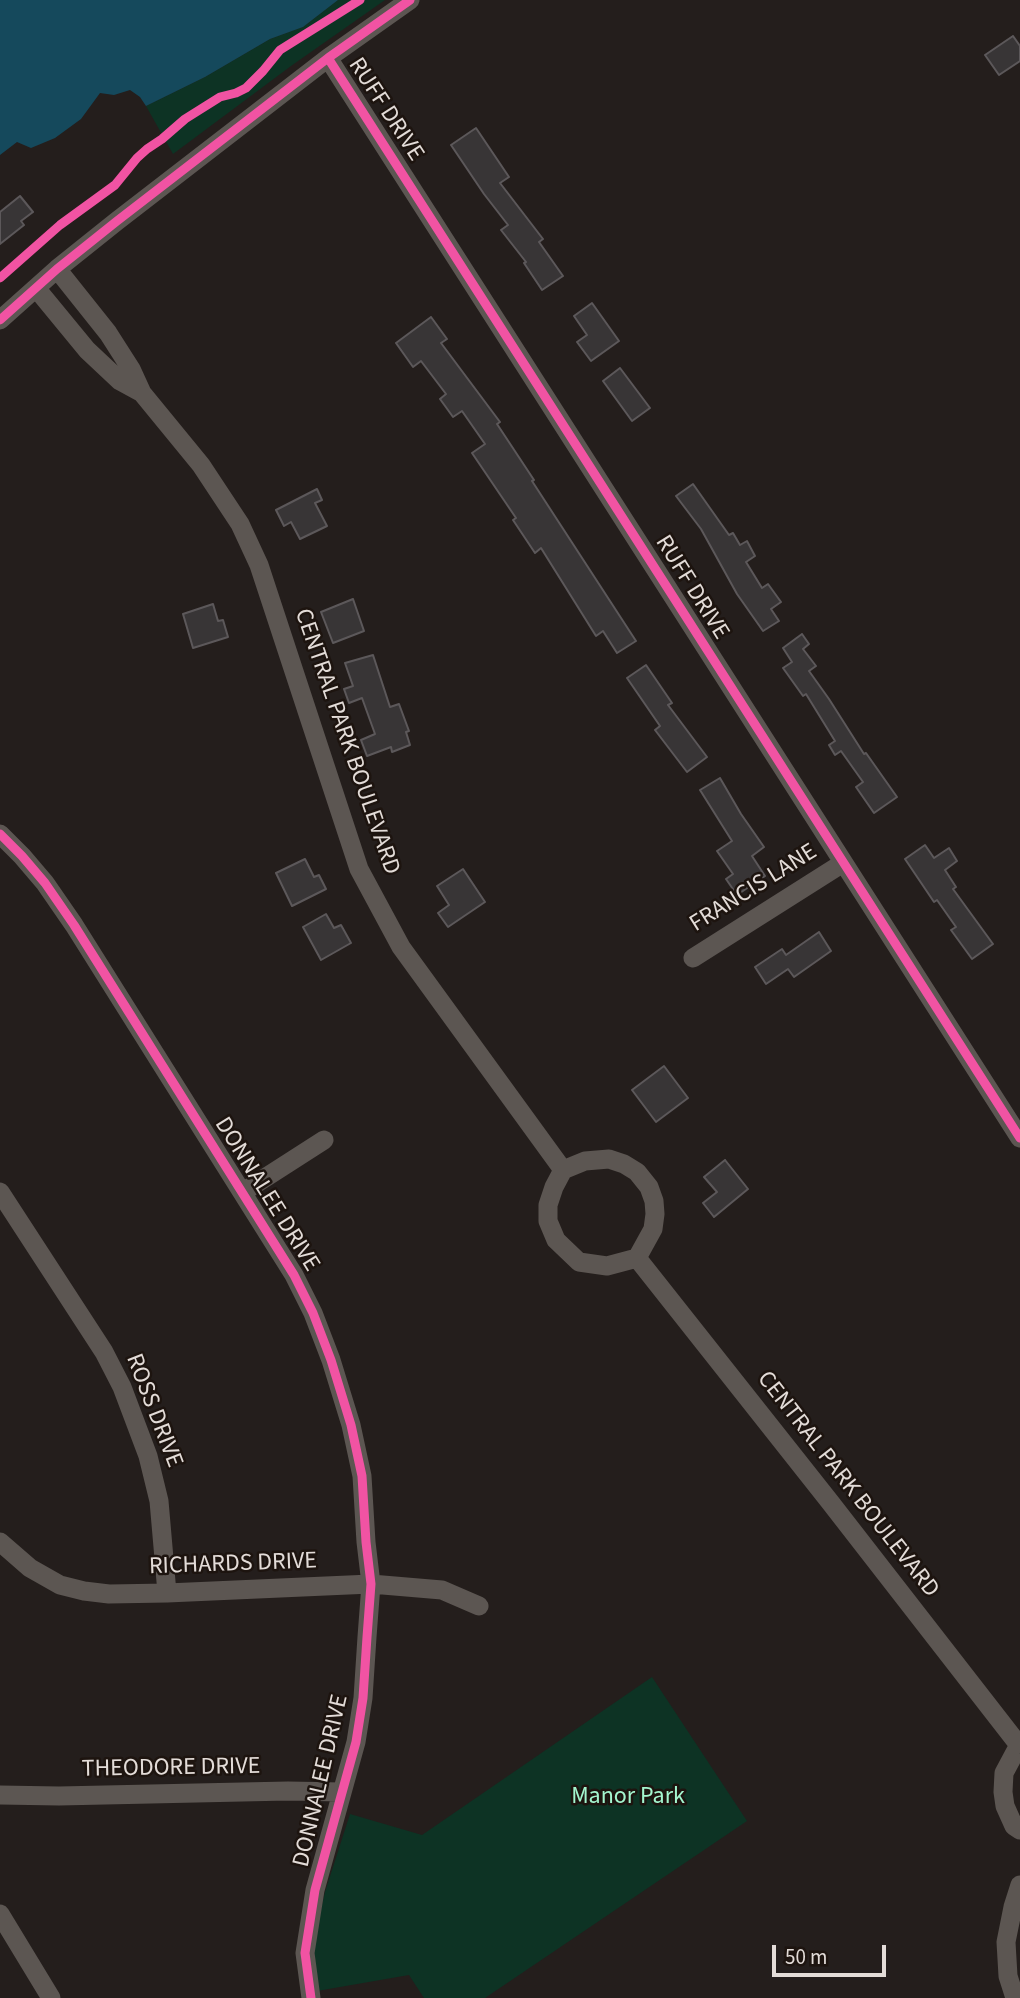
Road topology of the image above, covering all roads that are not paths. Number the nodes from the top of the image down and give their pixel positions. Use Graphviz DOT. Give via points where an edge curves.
graph roads {
  1 [pos="410,0"];
  2 [pos="328,58"];
  3 [pos="57,269"];
  4 [pos="36,288"];
  5 [pos="0,320"];
  6 [pos="142,393"];
  7 [pos="0,834"];
  8 [pos="843,863"];
  9 [pos="692,958"];
  10 [pos="1020,1138"];
  11 [pos="324,1140"];
  12 [pos="563,1170"];
  13 [pos="0,1192"];
  14 [pos="243,1192"];
  15 [pos="637,1258"];
  16 [pos="0,1542"];
  17 [pos="370,1584"];
  18 [pos="167,1593"];
  19 [pos="479,1606"];
  20 [pos="1019,1744"];
  21 [pos="342,1792"];
  22 [pos="0,1795"];
  23 [pos="1020,1830"];
  24 [pos="1020,1885"];
  25 [pos="0,1914"];
  26 [pos="51,1998"];
  27 [pos="311,1998"];
  28 [pos="1015,1998"];
  1 -- 2 [label="street"];
  2 -- 3 [label="street"];
  2 -- 8 [label="street, RUFF DRIVE"];
  3 -- 4 [label="street"];
  3 -- 6 [label="street, CENTRAL PARK BOULEVARD" via="108,333"];
  4 -- 5 [label="street"];
  4 -- 6 [label="street, CENTRAL PARK BOULEVARD" via="87,350 120,381"];
  6 -- 12 [label="street, CENTRAL PARK BOULEVARD" via="201,465 240,524 259,565 359,869 401,947"];
  7 -- 14 [label="street, DONNALEE DRIVE" via="74,925"];
  8 -- 9 [label="street, FRANCIS LANE"];
  8 -- 10 [label="street, RUFF DRIVE"];
  11 -- 14 [label="street"];
  12 -- 15 [label="street" via="548,1205 548,1222 556,1240 579,1262 607,1266"];
  12 -- 15 [label="street" via="585,1161 609,1159 637,1172 649,1187 655,1214 653,1229"];
  13 -- 18 [label="street, ROSS DRIVE" via="122,1387 156,1490"];
  14 -- 17 [label="street, DONNALEE DRIVE" via="294,1275 331,1360 362,1476"];
  15 -- 20 [label="street, CENTRAL PARK BOULEVARD"];
  16 -- 18 [label="street, RICHARDS DRIVE" via="30,1568 60,1585 109,1594"];
  17 -- 18 [label="street, RICHARDS DRIVE"];
  17 -- 19 [label="street, RICHARDS DRIVE" via="442,1590"];
  17 -- 21 [label="street, DONNALEE DRIVE" via="363,1698"];
  20 -- 23 [label="street, CENTRAL PARK BOULEVARD" via="1004,1773 1003,1792 1005,1806"];
  21 -- 22 [label="street, THEODORE DRIVE"];
  21 -- 27 [label="street, DONNALEE DRIVE" via="305,1953"];
  24 -- 28 [label="street" via="1006,1942"];
  25 -- 26 [label="street"];
}
